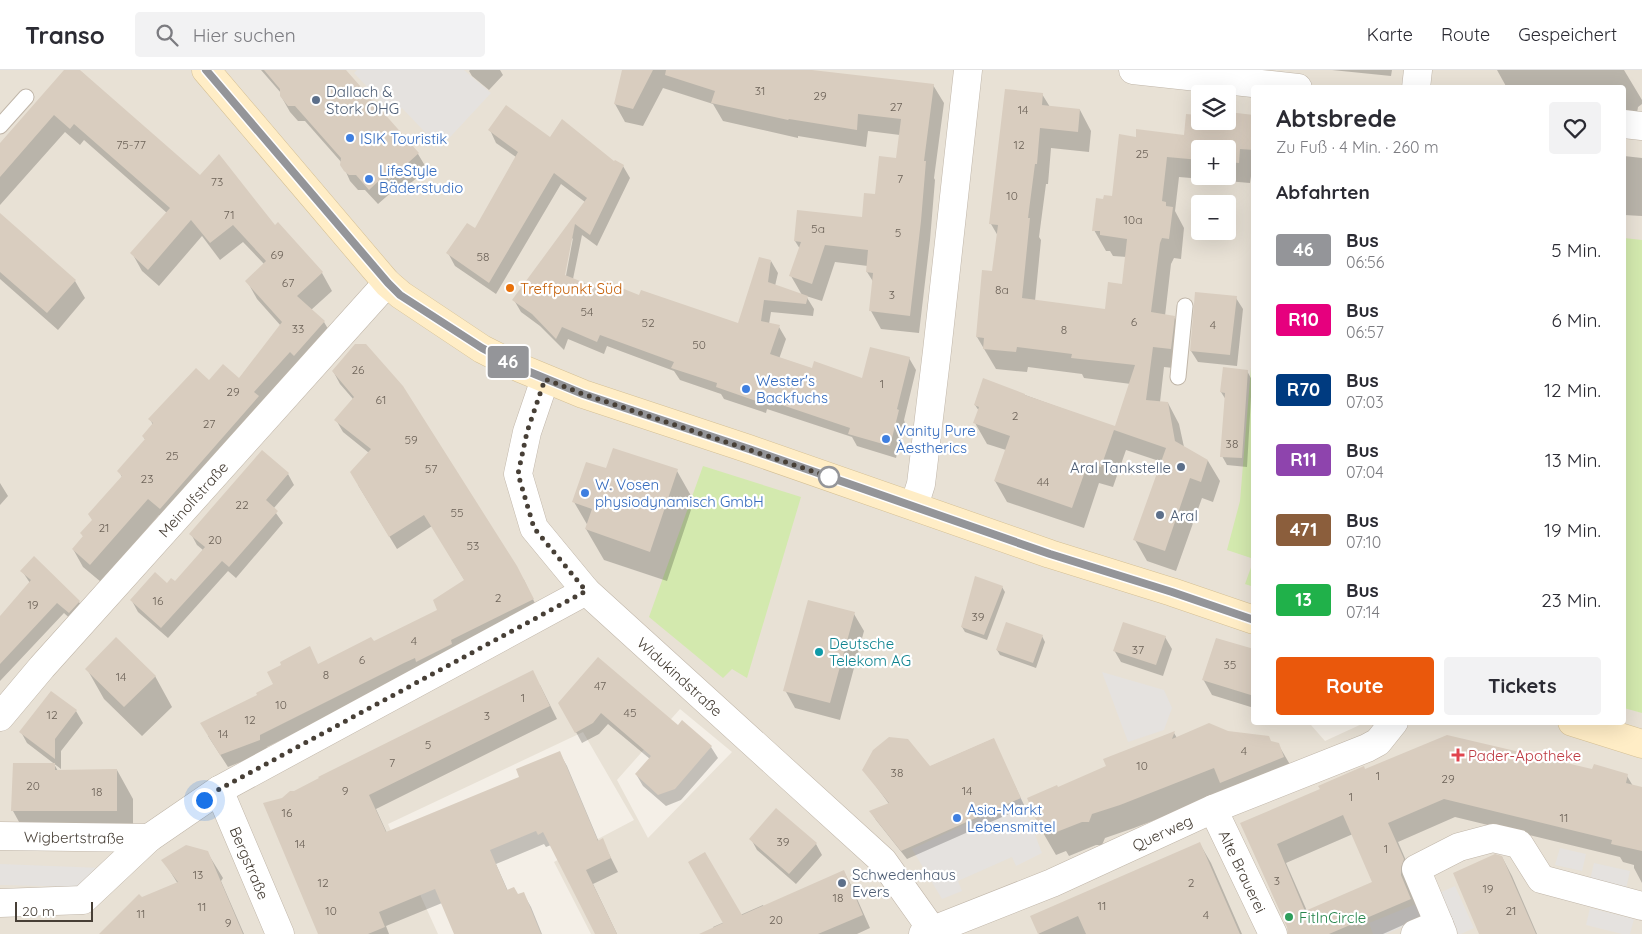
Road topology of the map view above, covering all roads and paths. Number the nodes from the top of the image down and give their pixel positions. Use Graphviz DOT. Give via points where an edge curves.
graph roads {
  1 [pos="206,70"];
  2 [pos="968,70"];
  3 [pos="1133,70"];
  4 [pos="1418,70"];
  5 [pos="1270,85"];
  6 [pos="1416,85"];
  7 [pos="26,97"];
  8 [pos="1626,124"];
  9 [pos="0,126"];
  10 [pos="1642,126"];
  11 [pos="388,283"];
  12 [pos="1186,306"];
  13 [pos="1178,377"];
  14 [pos="545,379"];
  15 [pos="914,506"];
  16 [pos="586,591"];
  17 [pos="1251,619"];
  18 [pos="0,717"];
  19 [pos="1582,725"];
  20 [pos="1391,727"];
  21 [pos="1642,744"];
  22 [pos="218,790"];
  23 [pos="1213,808"];
  24 [pos="0,836"];
  25 [pos="148,838"];
  26 [pos="0,903"];
  27 [pos="1642,906"];
  28 [pos="1432,931"];
  29 [pos="930,933"];
  30 [pos="280,934"];
  31 [pos="1273,934"];
  1 -- 11 [label="main road"];
  2 -- 15 [label="street" via="921,484"];
  3 -- 5 [label="street"];
  4 -- 6 [label="street"];
  7 -- 9 [label="lane"];
  8 -- 10 [label="street"];
  11 -- 14 [label="main road" via="400,295 472,342"];
  11 -- 18 [label="street, Meinolfstraße"];
  12 -- 13 [label="lane"];
  14 -- 15 [label="main road"];
  14 -- 16 [label="street, Widukindstraße" via="527,432 518,474 534,528"];
  15 -- 17 [label="main road"];
  16 -- 22 [label="street, Wigbertstraße"];
  16 -- 29 [label="street, Widukindstraße" via="883,861"];
  19 -- 21 [label="main road"];
  20 -- 23 [label="street, Querweg" via="1378,742 1367,748"];
  22 -- 25 [label="street, Wigbertstraße"];
  22 -- 30 [label="street, Bergstraße"];
  23 -- 29 [label="street, Querweg" via="1052,883"];
  23 -- 31 [label="street, Alte Brauerei"];
  24 -- 25 [label="street, Wigbertstraße"];
  25 -- 26 [label="street, Wigbertstraße" via="83,900"];
  27 -- 28 [label="street" via="1540,879 1519,844 1493,838 1459,847 1416,869"];
}
